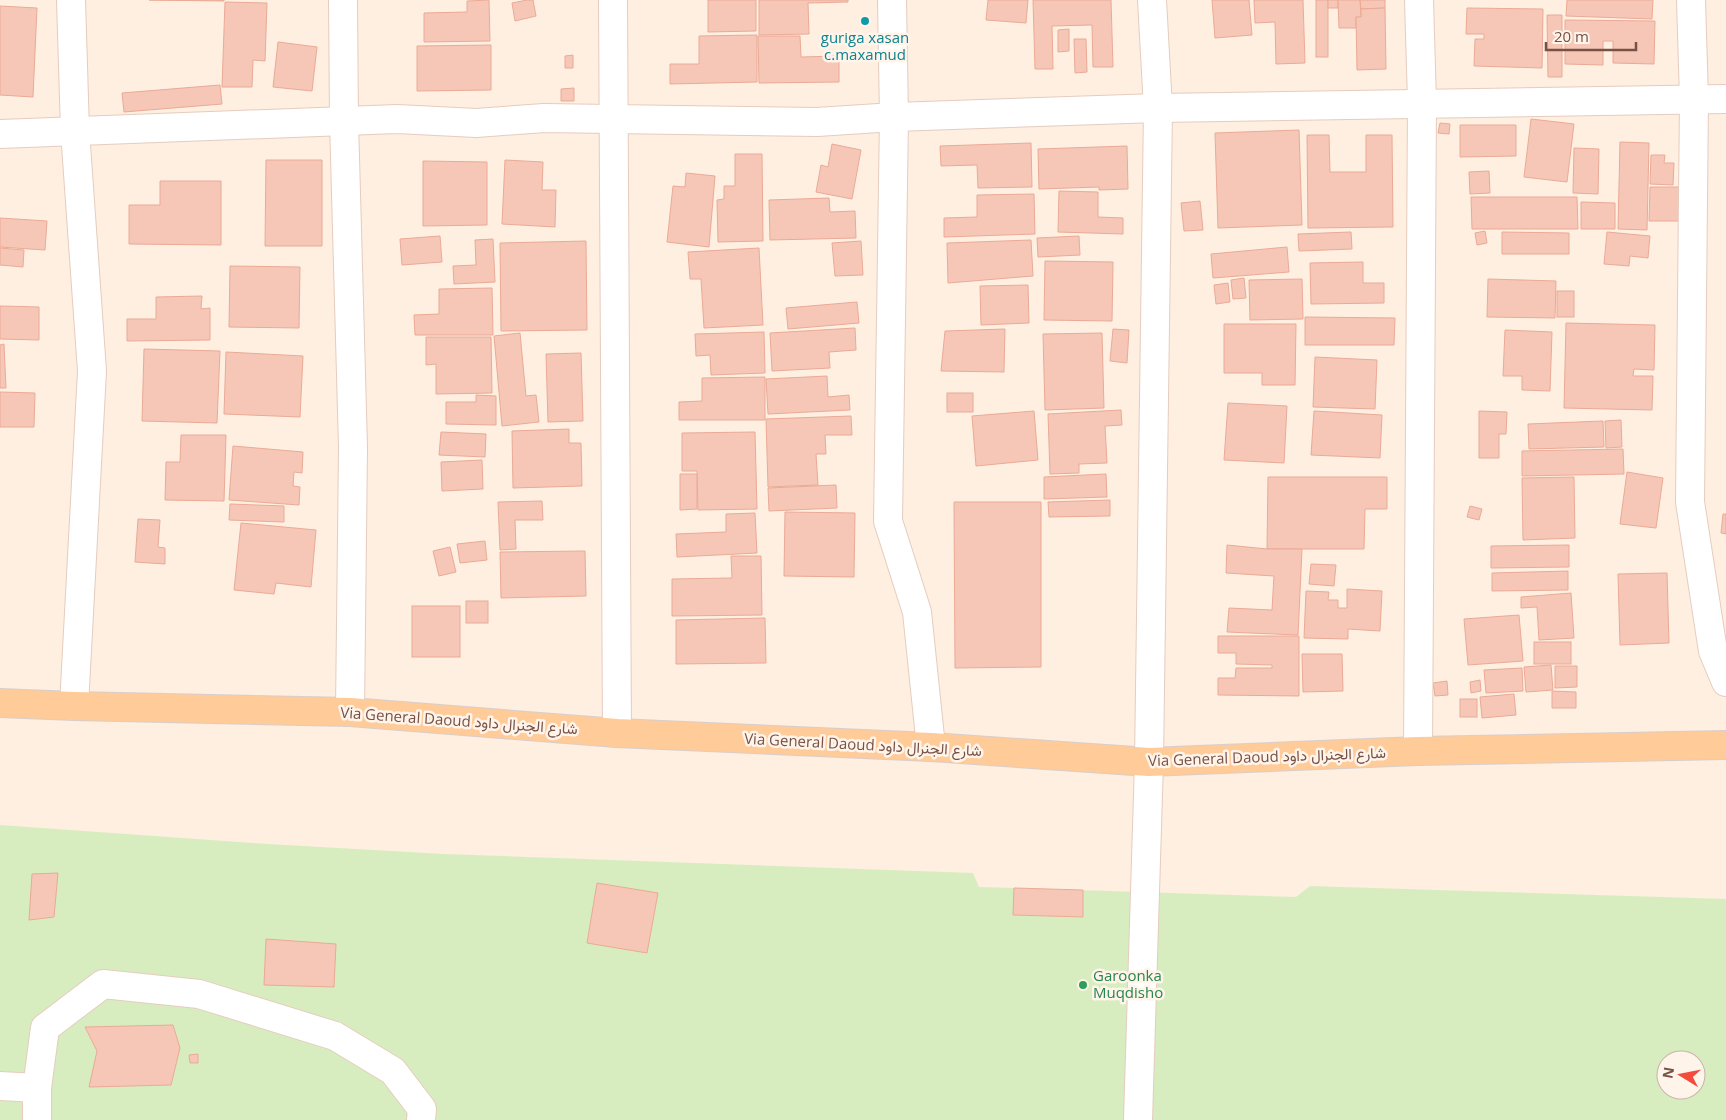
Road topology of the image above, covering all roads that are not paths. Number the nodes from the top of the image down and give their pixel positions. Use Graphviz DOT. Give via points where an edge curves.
graph roads {
  1 [pos="71,0"];
  2 [pos="343,0"];
  3 [pos="613,0"];
  4 [pos="892,0"];
  5 [pos="1152,0"];
  6 [pos="1419,0"];
  7 [pos="1691,0"];
  8 [pos="1694,99"];
  9 [pos="1726,99"];
  10 [pos="1422,102"];
  11 [pos="1158,108"];
  12 [pos="894,116"];
  13 [pos="614,118"];
  14 [pos="344,121"];
  15 [pos="75,131"];
  16 [pos="0,134"];
  17 [pos="1726,682"];
  18 [pos="0,703"];
  19 [pos="74,706"];
  20 [pos="350,712"];
  21 [pos="617,733"];
  22 [pos="1726,745"];
  23 [pos="931,747"];
  24 [pos="1418,751"];
  25 [pos="1149,762"];
  26 [pos="0,1086"];
  27 [pos="37,1088"];
  28 [pos="37,1120"];
  29 [pos="421,1120"];
  30 [pos="1138,1120"];
  1 -- 15 [label="street"];
  2 -- 14 [label="street"];
  3 -- 13 [label="street"];
  4 -- 12 [label="street"];
  5 -- 11 [label="street"];
  6 -- 10 [label="street"];
  7 -- 8 [label="street"];
  8 -- 9 [label="street"];
  8 -- 10 [label="street"];
  8 -- 17 [label="street" via="1690,502 1713,651"];
  10 -- 11 [label="street"];
  10 -- 24 [label="street"];
  11 -- 12 [label="street"];
  11 -- 25 [label="street"];
  12 -- 13 [label="street" via="817,122"];
  12 -- 23 [label="street" via="888,521 917,612"];
  13 -- 14 [label="street" via="544,118 476,123 397,119"];
  13 -- 21 [label="street"];
  14 -- 15 [label="street"];
  14 -- 20 [label="street" via="354,447"];
  15 -- 16 [label="street"];
  15 -- 19 [label="street" via="92,371"];
  18 -- 19 [label="main road, Via General Daoud شارع الجنرال داود"];
  19 -- 20 [label="main road, Via General Daoud شارع الجنرال داود"];
  20 -- 21 [label="main road, Via General Daoud شارع الجنرال داود"];
  21 -- 23 [label="main road, Via General Daoud شارع الجنرال داود"];
  22 -- 24 [label="main road, Via General Daoud شارع الجنرال داود"];
  23 -- 25 [label="main road, Via General Daoud شارع الجنرال داود"];
  24 -- 25 [label="main road, Via General Daoud شارع الجنرال داود"];
  25 -- 30 [label="street"];
  26 -- 27 [label="street"];
  27 -- 28 [label="street"];
  27 -- 29 [label="street" via="45,1028 103,984 199,994 336,1036 393,1071 422,1108"];
}
